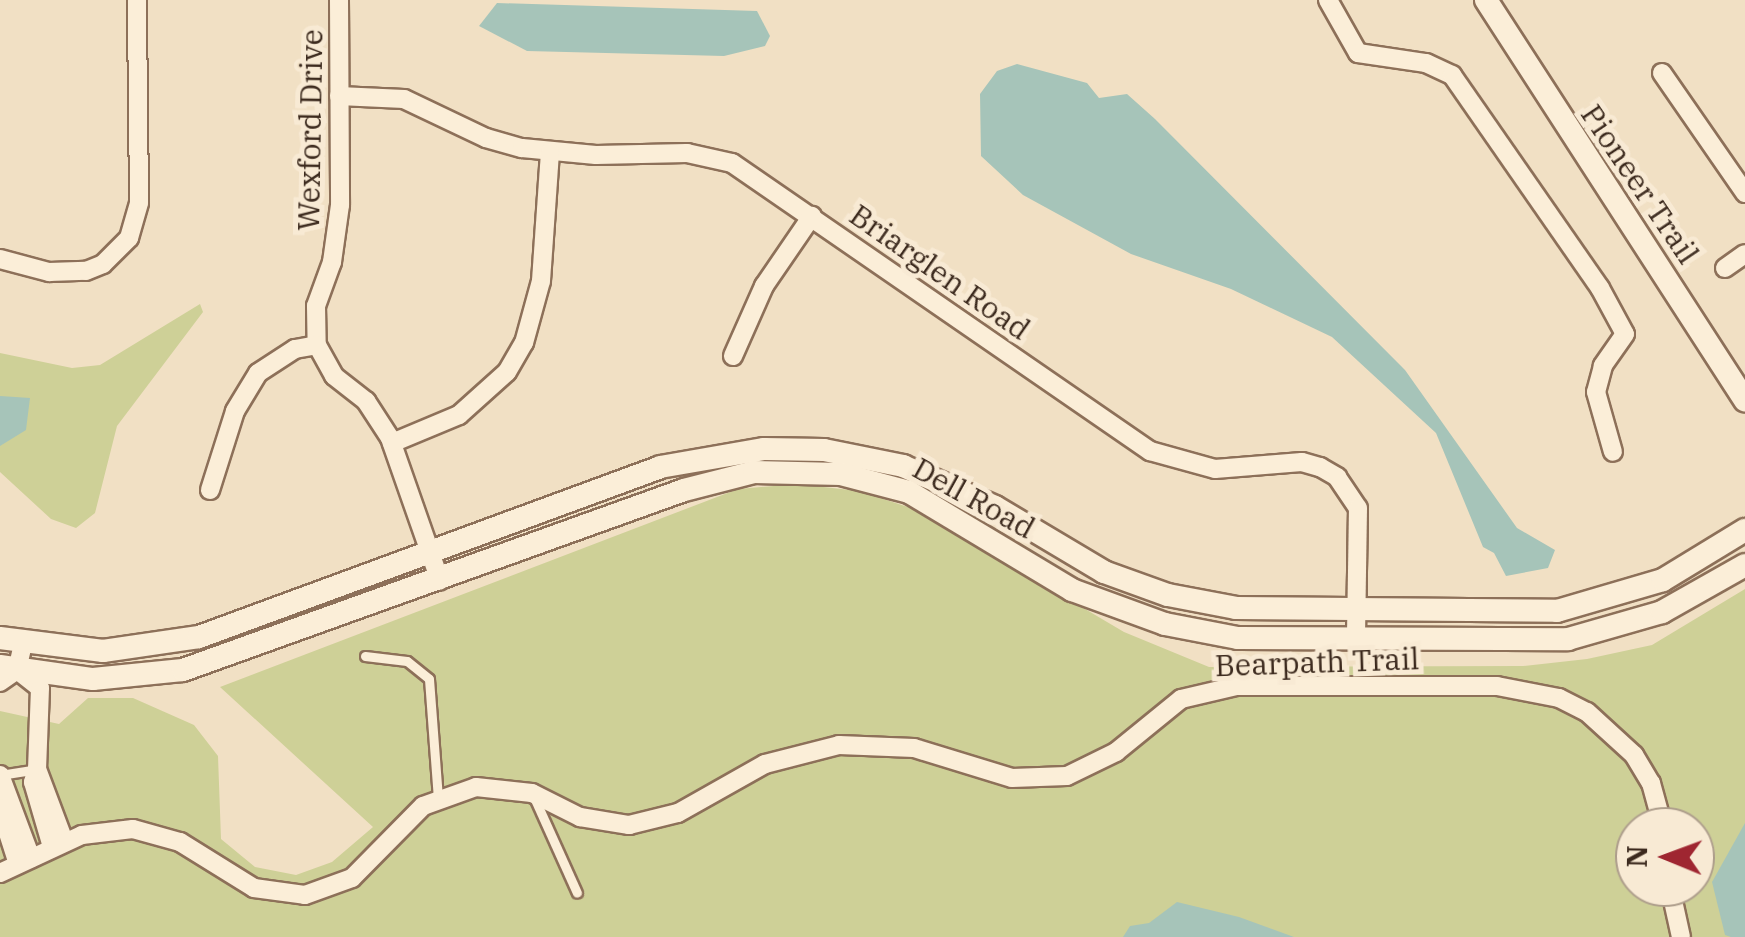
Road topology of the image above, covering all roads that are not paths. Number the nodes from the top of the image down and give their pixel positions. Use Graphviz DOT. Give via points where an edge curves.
graph roads {
  1 [pos="137,0"];
  2 [pos="339,0"];
  3 [pos="1328,0"];
  4 [pos="1486,0"];
  5 [pos="1662,73"];
  6 [pos="339,96"];
  7 [pos="550,152"];
  8 [pos="1745,192"];
  9 [pos="812,216"];
  10 [pos="1745,254"];
  11 [pos="0,259"];
  12 [pos="1724,268"];
  13 [pos="317,345"];
  14 [pos="733,356"];
  15 [pos="1745,401"];
  16 [pos="392,443"];
  17 [pos="1614,452"];
  18 [pos="210,490"];
  19 [pos="1745,530"];
  20 [pos="430,554"];
  21 [pos="1745,565"];
  22 [pos="440,581"];
  23 [pos="1356,612"];
  24 [pos="11,640"];
  25 [pos="1356,640"];
  26 [pos="365,656"];
  27 [pos="6,673"];
  28 [pos="37,769"];
  29 [pos="0,775"];
  30 [pos="532,793"];
  31 [pos="438,798"];
  32 [pos="1658,807"];
  33 [pos="0,808"];
  34 [pos="58,844"];
  35 [pos="24,861"];
  36 [pos="0,873"];
  37 [pos="577,893"];
  38 [pos="1674,907"];
  39 [pos="1681,937"];
  1 -- 11 [label="street" via="139,202 129,238 86,271 49,272"];
  2 -- 6 [label="street, Wexford Drive"];
  3 -- 17 [label="street" via="1358,52 1380,61 1426,63 1452,75 1575,248 1625,334 1603,366 1596,392"];
  4 -- 15 [label="main road, Pioneer Trail"];
  5 -- 8 [label="street"];
  6 -- 7 [label="street, Briarglen Road" via="404,99 486,138"];
  6 -- 13 [label="street, Wexford Drive" via="338,234 316,306"];
  7 -- 9 [label="street, Briarglen Road" via="711,156 752,173"];
  7 -- 16 [label="street" via="540,280 524,344 507,372 459,415"];
  9 -- 14 [label="street" via="764,286"];
  9 -- 23 [label="street, Briarglen Road" via="1150,451 1215,469 1302,462 1337,476 1358,508"];
  10 -- 12 [label="street"];
  13 -- 16 [label="street" via="334,376 373,410"];
  13 -- 18 [label="street" via="295,349 258,374 235,411"];
  16 -- 20 [label="street"];
  19 -- 23 [label="main road, Dell Road" via="1663,580 1557,612"];
  20 -- 22 [label="street"];
  20 -- 23 [label="main road, Dell Road" via="660,467 730,452 807,448 890,463 948,484 1104,572 1168,595 1236,608"];
  20 -- 24 [label="main road, Dell Road" via="199,637 104,651"];
  21 -- 25 [label="main road, Dell Road" via="1662,612 1568,639"];
  22 -- 25 [label="main road, Dell Road" via="726,476 817,471 909,492 1072,590 1121,611 1238,638"];
  22 -- 27 [label="main road, Dell Road" via="183,670 93,678"];
  23 -- 25 [label="street, Briarglen Road"];
  24 -- 27 [label="street"];
  26 -- 31 [label="lane" via="407,661 429,678"];
  27 -- 28 [label="street" via="40,688"];
  28 -- 29 [label="lane"];
  28 -- 34 [label="street"];
  29 -- 35 [label="street"];
  30 -- 31 [label="street, Bearpath Trail" via="476,787"];
  30 -- 32 [label="street, Bearpath Trail" via="580,817 630,826 678,813 765,764 839,745 914,748 1040,780 1093,767 1157,714 1208,690 1496,686 1559,698 1613,732 1651,783"];
  30 -- 37 [label="lane"];
  31 -- 34 [label="street, Bearpath Trail" via="402,824 352,878 304,896 254,888 157,834 111,830"];
  33 -- 35 [label="street"];
  34 -- 35 [label="street, Bearpath Trail"];
  35 -- 36 [label="street, Bearpath Trail"];
  38 -- 39 [label="street"];
}
